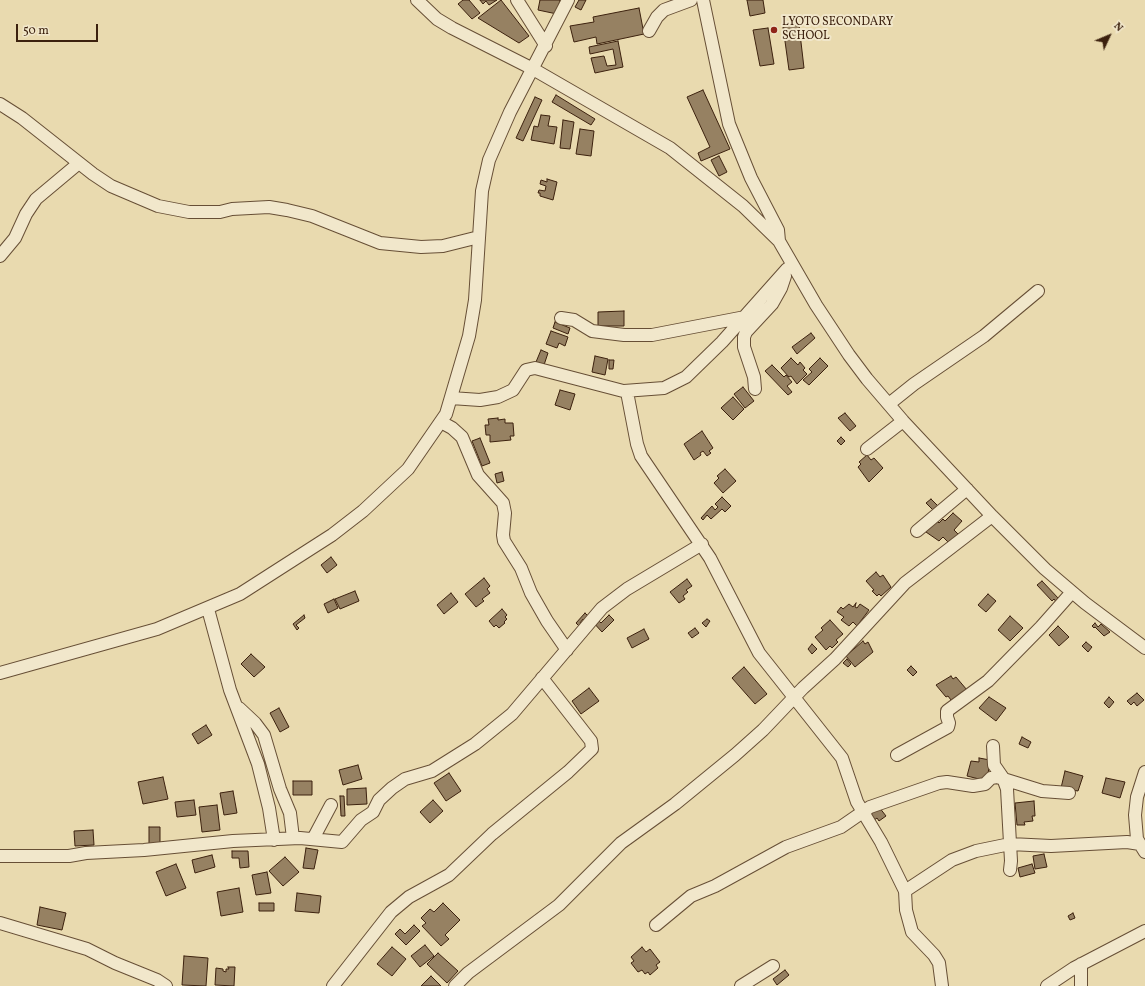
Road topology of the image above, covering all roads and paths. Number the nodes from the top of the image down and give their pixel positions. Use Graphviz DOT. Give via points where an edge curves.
graph roads {
  1 [pos="417,0"];
  2 [pos="517,0"];
  3 [pos="568,0"];
  4 [pos="691,0"];
  5 [pos="703,0"];
  6 [pos="648,31"];
  7 [pos="546,46"];
  8 [pos="533,69"];
  9 [pos="0,104"];
  10 [pos="79,163"];
  11 [pos="479,237"];
  12 [pos="779,241"];
  13 [pos="0,256"];
  14 [pos="789,264"];
  15 [pos="1038,291"];
  16 [pos="745,317"];
  17 [pos="561,318"];
  18 [pos="755,389"];
  19 [pos="624,391"];
  20 [pos="451,398"];
  21 [pos="889,404"];
  22 [pos="903,421"];
  23 [pos="441,422"];
  24 [pos="867,449"];
  25 [pos="967,490"];
  26 [pos="992,516"];
  27 [pos="917,531"];
  28 [pos="702,544"];
  29 [pos="1072,592"];
  30 [pos="208,609"];
  31 [pos="1145,648"];
  32 [pos="567,650"];
  33 [pos="0,673"];
  34 [pos="542,678"];
  35 [pos="795,697"];
  36 [pos="236,706"];
  37 [pos="993,746"];
  38 [pos="897,755"];
  39 [pos="1145,772"];
  40 [pos="1003,778"];
  41 [pos="1069,793"];
  42 [pos="331,805"];
  43 [pos="862,812"];
  44 [pos="293,838"];
  45 [pos="313,839"];
  46 [pos="274,840"];
  47 [pos="1010,844"];
  48 [pos="1142,848"];
  49 [pos="0,856"];
  50 [pos="1010,870"];
  51 [pos="905,892"];
  52 [pos="0,923"];
  53 [pos="656,925"];
  54 [pos="1145,931"];
  55 [pos="1081,964"];
  56 [pos="773,966"];
  57 [pos="166,986"];
  58 [pos="332,986"];
  59 [pos="455,986"];
  60 [pos="741,986"];
  61 [pos="942,986"];
  62 [pos="1047,986"];
  63 [pos="1082,986"];
  1 -- 8 [label="street" via="437,19 452,28"];
  2 -- 7 [label="street"];
  3 -- 7 [label="street"];
  4 -- 6 [label="street" via="664,10"];
  5 -- 12 [label="street" via="729,124 751,178 778,230"];
  7 -- 8 [label="street"];
  8 -- 11 [label="street" via="489,160 482,191"];
  8 -- 12 [label="street" via="670,148 743,206"];
  9 -- 10 [label="street"];
  10 -- 11 [label="street" via="125,193 158,206 189,212 269,207 312,216 380,243 421,247 443,246"];
  10 -- 13 [label="street" via="36,199 15,238"];
  11 -- 20 [label="street" via="475,300 469,336"];
  12 -- 14 [label="street"];
  14 -- 16 [label="street"];
  14 -- 18 [label="street" via="781,288 772,304 744,337"];
  14 -- 21 [label="street" via="849,355"];
  15 -- 21 [label="street" via="984,336"];
  16 -- 17 [label="street" via="659,334 624,336 592,331 574,320"];
  16 -- 19 [label="street" via="698,366 674,384 664,388"];
  19 -- 20 [label="street" via="535,368 526,370 513,390 498,397 480,400"];
  19 -- 28 [label="street" via="628,395 641,456"];
  20 -- 23 [label="street"];
  21 -- 22 [label="street"];
  22 -- 24 [label="street"];
  22 -- 25 [label="street"];
  23 -- 30 [label="street" via="408,469 364,511 265,579"];
  23 -- 32 [label="street" via="462,438 478,475 502,503 505,513 504,541 522,568 531,593 547,621"];
  25 -- 26 [label="street"];
  25 -- 27 [label="street"];
  26 -- 29 [label="street"];
  26 -- 35 [label="street" via="905,583 835,659"];
  28 -- 32 [label="street" via="618,595 602,608"];
  28 -- 35 [label="street" via="759,653"];
  29 -- 31 [label="street"];
  29 -- 38 [label="street" via="988,681 947,711 948,727"];
  30 -- 33 [label="street" via="157,629"];
  30 -- 36 [label="street"];
  32 -- 34 [label="street"];
  34 -- 45 [label="street" via="512,714 475,744 432,771 405,779 382,796 373,812 357,824 345,840 338,842"];
  34 -- 58 [label="street" via="591,741 592,749 492,834 449,875 409,898 391,912"];
  35 -- 43 [label="street" via="842,758"];
  35 -- 59 [label="street" via="735,755 675,804 621,843 559,905 468,973"];
  36 -- 44 [label="street" via="264,735 290,813"];
  36 -- 46 [label="street" via="264,786"];
  37 -- 40 [label="street" via="994,765"];
  39 -- 48 [label="street" via="1136,807 1136,833"];
  40 -- 41 [label="street" via="1036,790"];
  40 -- 43 [label="street" via="994,777 985,784 973,786 940,783"];
  40 -- 47 [label="street" via="1007,789"];
  42 -- 45 [label="street"];
  43 -- 51 [label="street" via="881,842"];
  43 -- 53 [label="street" via="841,827 798,841 715,886 691,896"];
  44 -- 45 [label="street"];
  44 -- 46 [label="street"];
  46 -- 49 [label="street" via="233,841 69,856"];
  47 -- 48 [label="street" via="1051,846 1127,842"];
  47 -- 50 [label="street"];
  47 -- 51 [label="street" via="976,851 952,860"];
  51 -- 61 [label="street" via="906,910 912,932 937,958"];
  52 -- 57 [label="street" via="87,949"];
  54 -- 55 [label="street"];
  55 -- 62 [label="street"];
  55 -- 63 [label="street"];
  56 -- 60 [label="street"];
}
